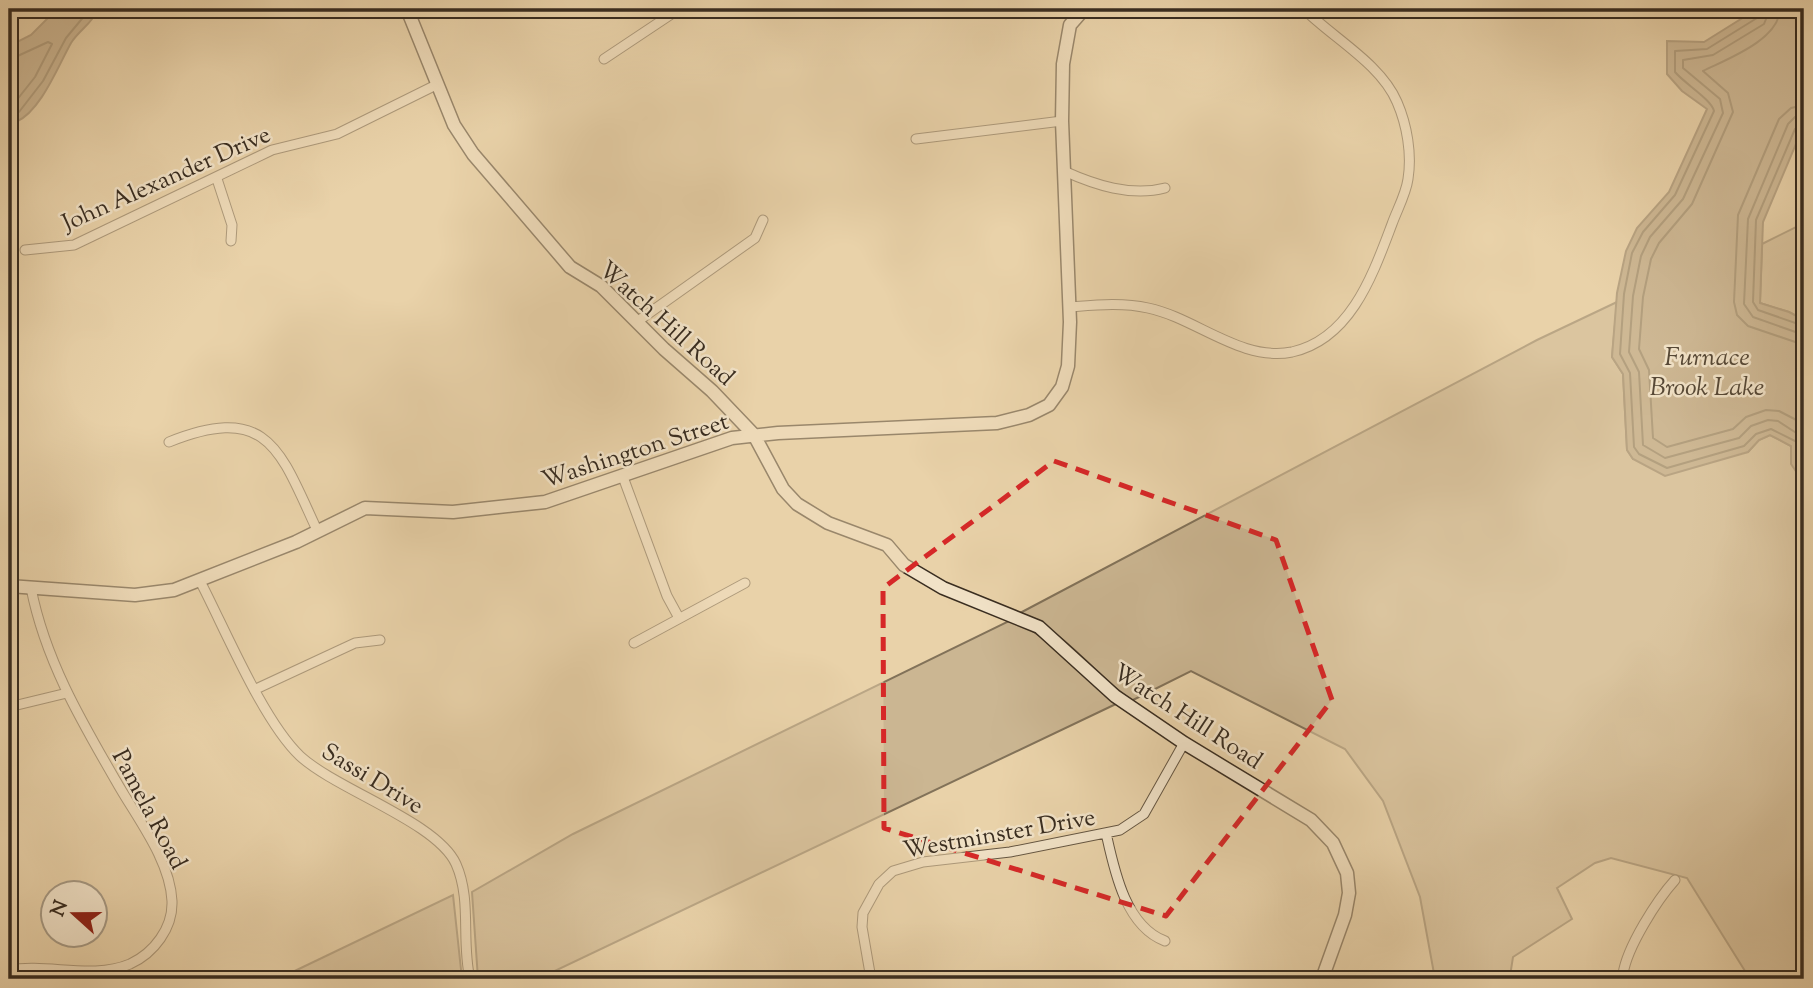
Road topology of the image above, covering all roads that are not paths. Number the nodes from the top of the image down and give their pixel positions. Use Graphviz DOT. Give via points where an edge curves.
graph roads {
  1 [pos="407,9"];
  2 [pos="1084,9"];
  3 [pos="1304,9"];
  4 [pos="672,10"];
  5 [pos="604,60"];
  6 [pos="436,85"];
  7 [pos="1062,121"];
  8 [pos="916,139"];
  9 [pos="1064,172"];
  10 [pos="217,179"];
  11 [pos="1165,188"];
  12 [pos="763,220"];
  13 [pos="231,241"];
  14 [pos="26,250"];
  15 [pos="1069,307"];
  16 [pos="638,321"];
  17 [pos="754,435"];
  18 [pos="169,442"];
  19 [pos="623,477"];
  20 [pos="317,530"];
  21 [pos="200,581"];
  22 [pos="744,583"];
  23 [pos="9,586"];
  24 [pos="32,588"];
  25 [pos="679,618"];
  26 [pos="380,640"];
  27 [pos="634,643"];
  28 [pos="256,689"];
  29 [pos="67,692"];
  30 [pos="9,707"];
  31 [pos="1185,743"];
  32 [pos="1106,833"];
  33 [pos="1675,880"];
  34 [pos="1165,941"];
  35 [pos="9,970"];
  36 [pos="1621,977"];
  37 [pos="470,979"];
  38 [pos="871,979"];
  39 [pos="1322,979"];
  1 -- 6 [label="street, Watch Hill Road"];
  2 -- 7 [label="street, Washington Street" via="1070,25 1065,46"];
  3 -- 15 [label="street" via="1381,76 1398,103 1408,145 1408,182 1382,250 1346,319 1314,344 1291,352 1262,352 1149,308 1122,304"];
  4 -- 5 [label="street"];
  6 -- 10 [label="street, John Alexander Drive" via="355,127 272,150"];
  6 -- 16 [label="street, Watch Hill Road" via="473,153 549,246"];
  7 -- 8 [label="street"];
  7 -- 9 [label="street, Washington Street"];
  9 -- 11 [label="street" via="1095,185 1143,192"];
  9 -- 15 [label="street, Washington Street"];
  10 -- 13 [label="street" via="232,225"];
  10 -- 14 [label="street, John Alexander Drive" via="74,245"];
  12 -- 16 [label="street" via="755,238"];
  15 -- 17 [label="street, Washington Street" via="1068,366 1062,387 1049,405 1029,415 997,423"];
  16 -- 17 [label="street, Watch Hill Road"];
  17 -- 19 [label="street, Washington Street" via="675,456"];
  17 -- 31 [label="street, Watch Hill Road" via="783,489 797,504 828,523 887,545 904,565 933,583 1039,627 1105,689"];
  18 -- 20 [label="street" via="212,427 240,428 270,441"];
  19 -- 20 [label="street, Washington Street" via="545,502 486,510 365,508"];
  19 -- 25 [label="street"];
  20 -- 21 [label="street, Washington Street"];
  21 -- 24 [label="street, Washington Street" via="135,595"];
  21 -- 28 [label="street, Sassi Drive"];
  22 -- 25 [label="street"];
  23 -- 24 [label="street, Washington Street"];
  24 -- 29 [label="street, Pamela Road" via="44,642"];
  25 -- 27 [label="street"];
  26 -- 28 [label="street" via="355,643"];
  28 -- 37 [label="street, Sassi Drive" via="285,736 312,765 430,835 448,853 456,864 464,895"];
  29 -- 30 [label="street"];
  29 -- 35 [label="street, Pamela Road" via="168,878 170,919 149,952 130,963 111,969"];
  31 -- 32 [label="street, Westminster Drive" via="1144,814 1121,830"];
  31 -- 39 [label="street, Watch Hill Road" via="1311,820 1333,843 1347,873 1349,893"];
  32 -- 34 [label="street" via="1121,888 1149,932"];
  32 -- 38 [label="street, Westminster Drive" via="923,862 893,871 878,884 863,914"];
  33 -- 36 [label="street" via="1637,939"];
}
